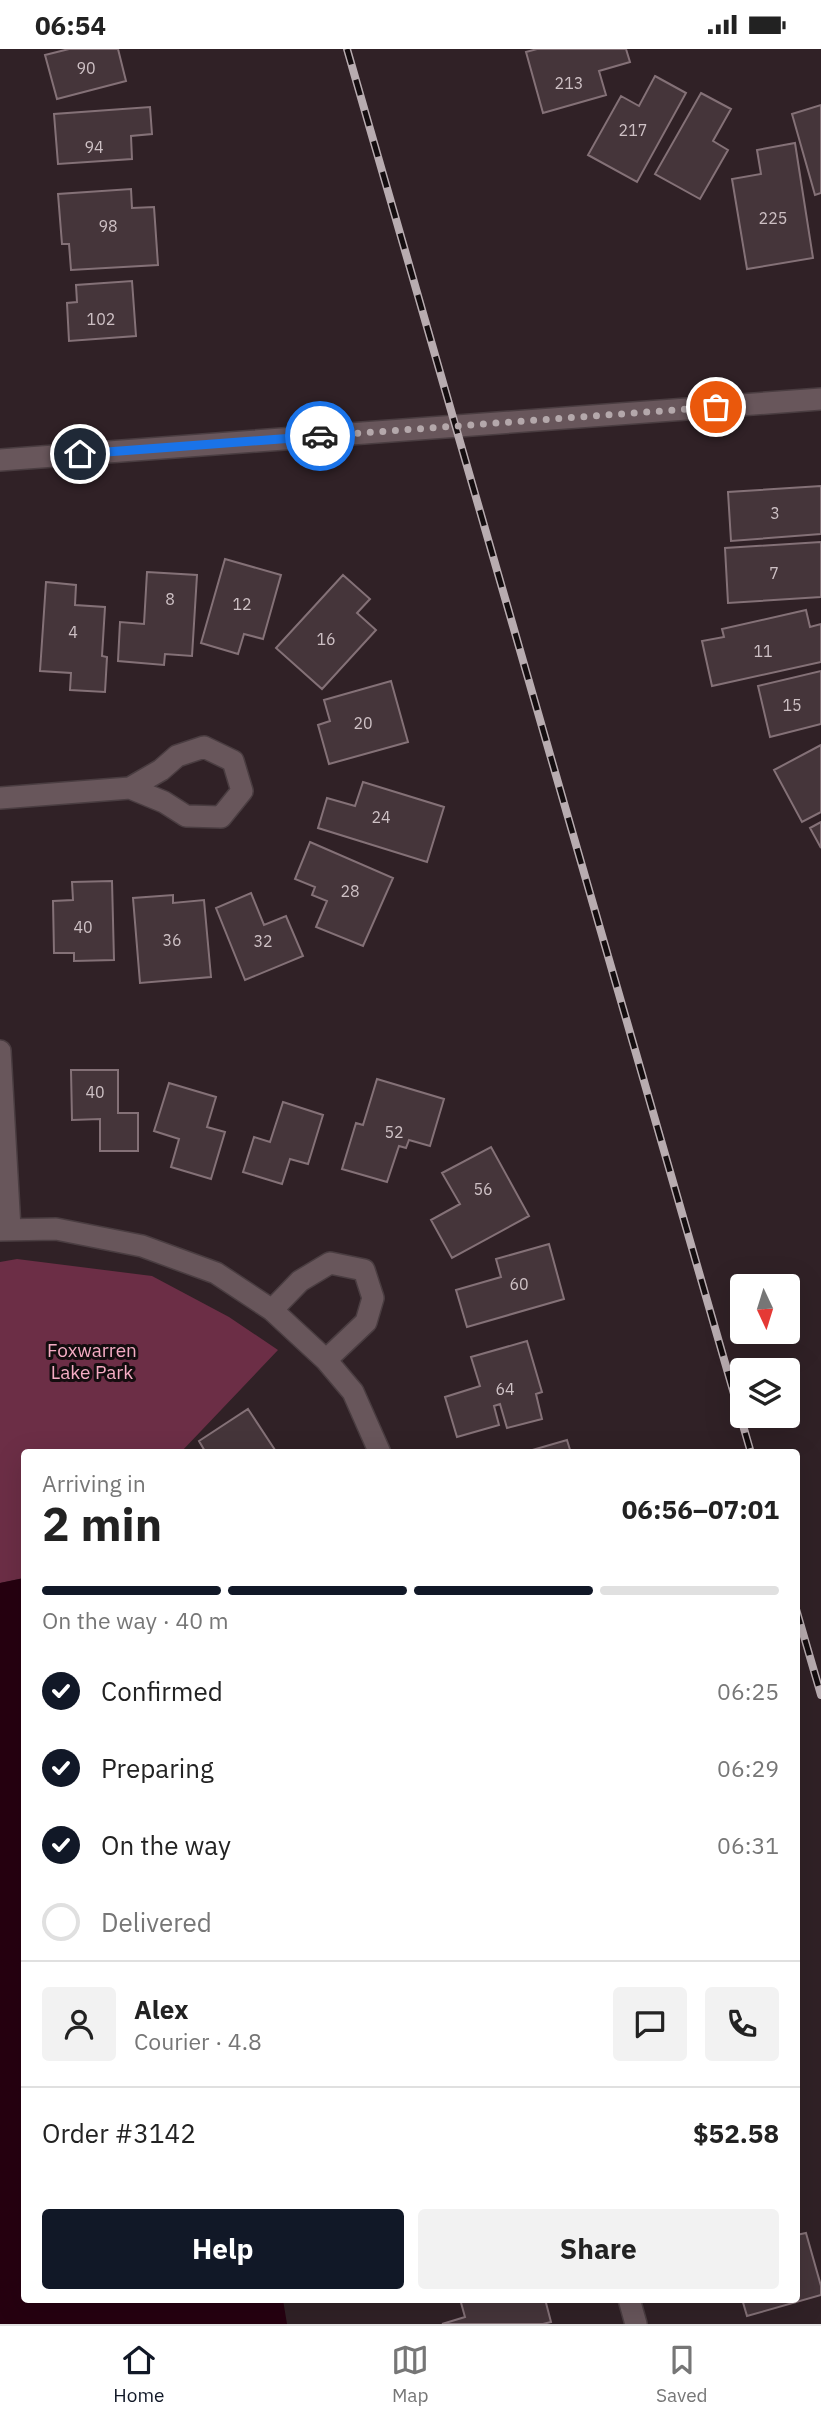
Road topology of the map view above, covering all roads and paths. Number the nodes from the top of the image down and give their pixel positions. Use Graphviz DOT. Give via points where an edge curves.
graph roads {
  1 [pos="821,399"];
  2 [pos="0,460"];
  3 [pos="130,788"];
  4 [pos="0,798"];
  5 [pos="0,1051"];
  6 [pos="5,1230"];
  7 [pos="272,1310"];
  8 [pos="326,1360"];
  9 [pos="378,1449"];
  10 [pos="630,2303"];
  11 [pos="636,2324"];
  1 -- 2 [label="street"];
  3 -- 3 [label="street" via="164,801 186,816 221,817 242,791 233,761 204,747 177,756"];
  3 -- 4 [label="street"];
  5 -- 6 [label="street"];
  6 -- 7 [label="street" via="56,1229 142,1246 216,1273"];
  7 -- 8 [label="street"];
  7 -- 8 [label="street" via="300,1281 330,1263 364,1270 373,1298 366,1322"];
  8 -- 9 [label="street" via="353,1392"];
  10 -- 11 [label="street"];
}
